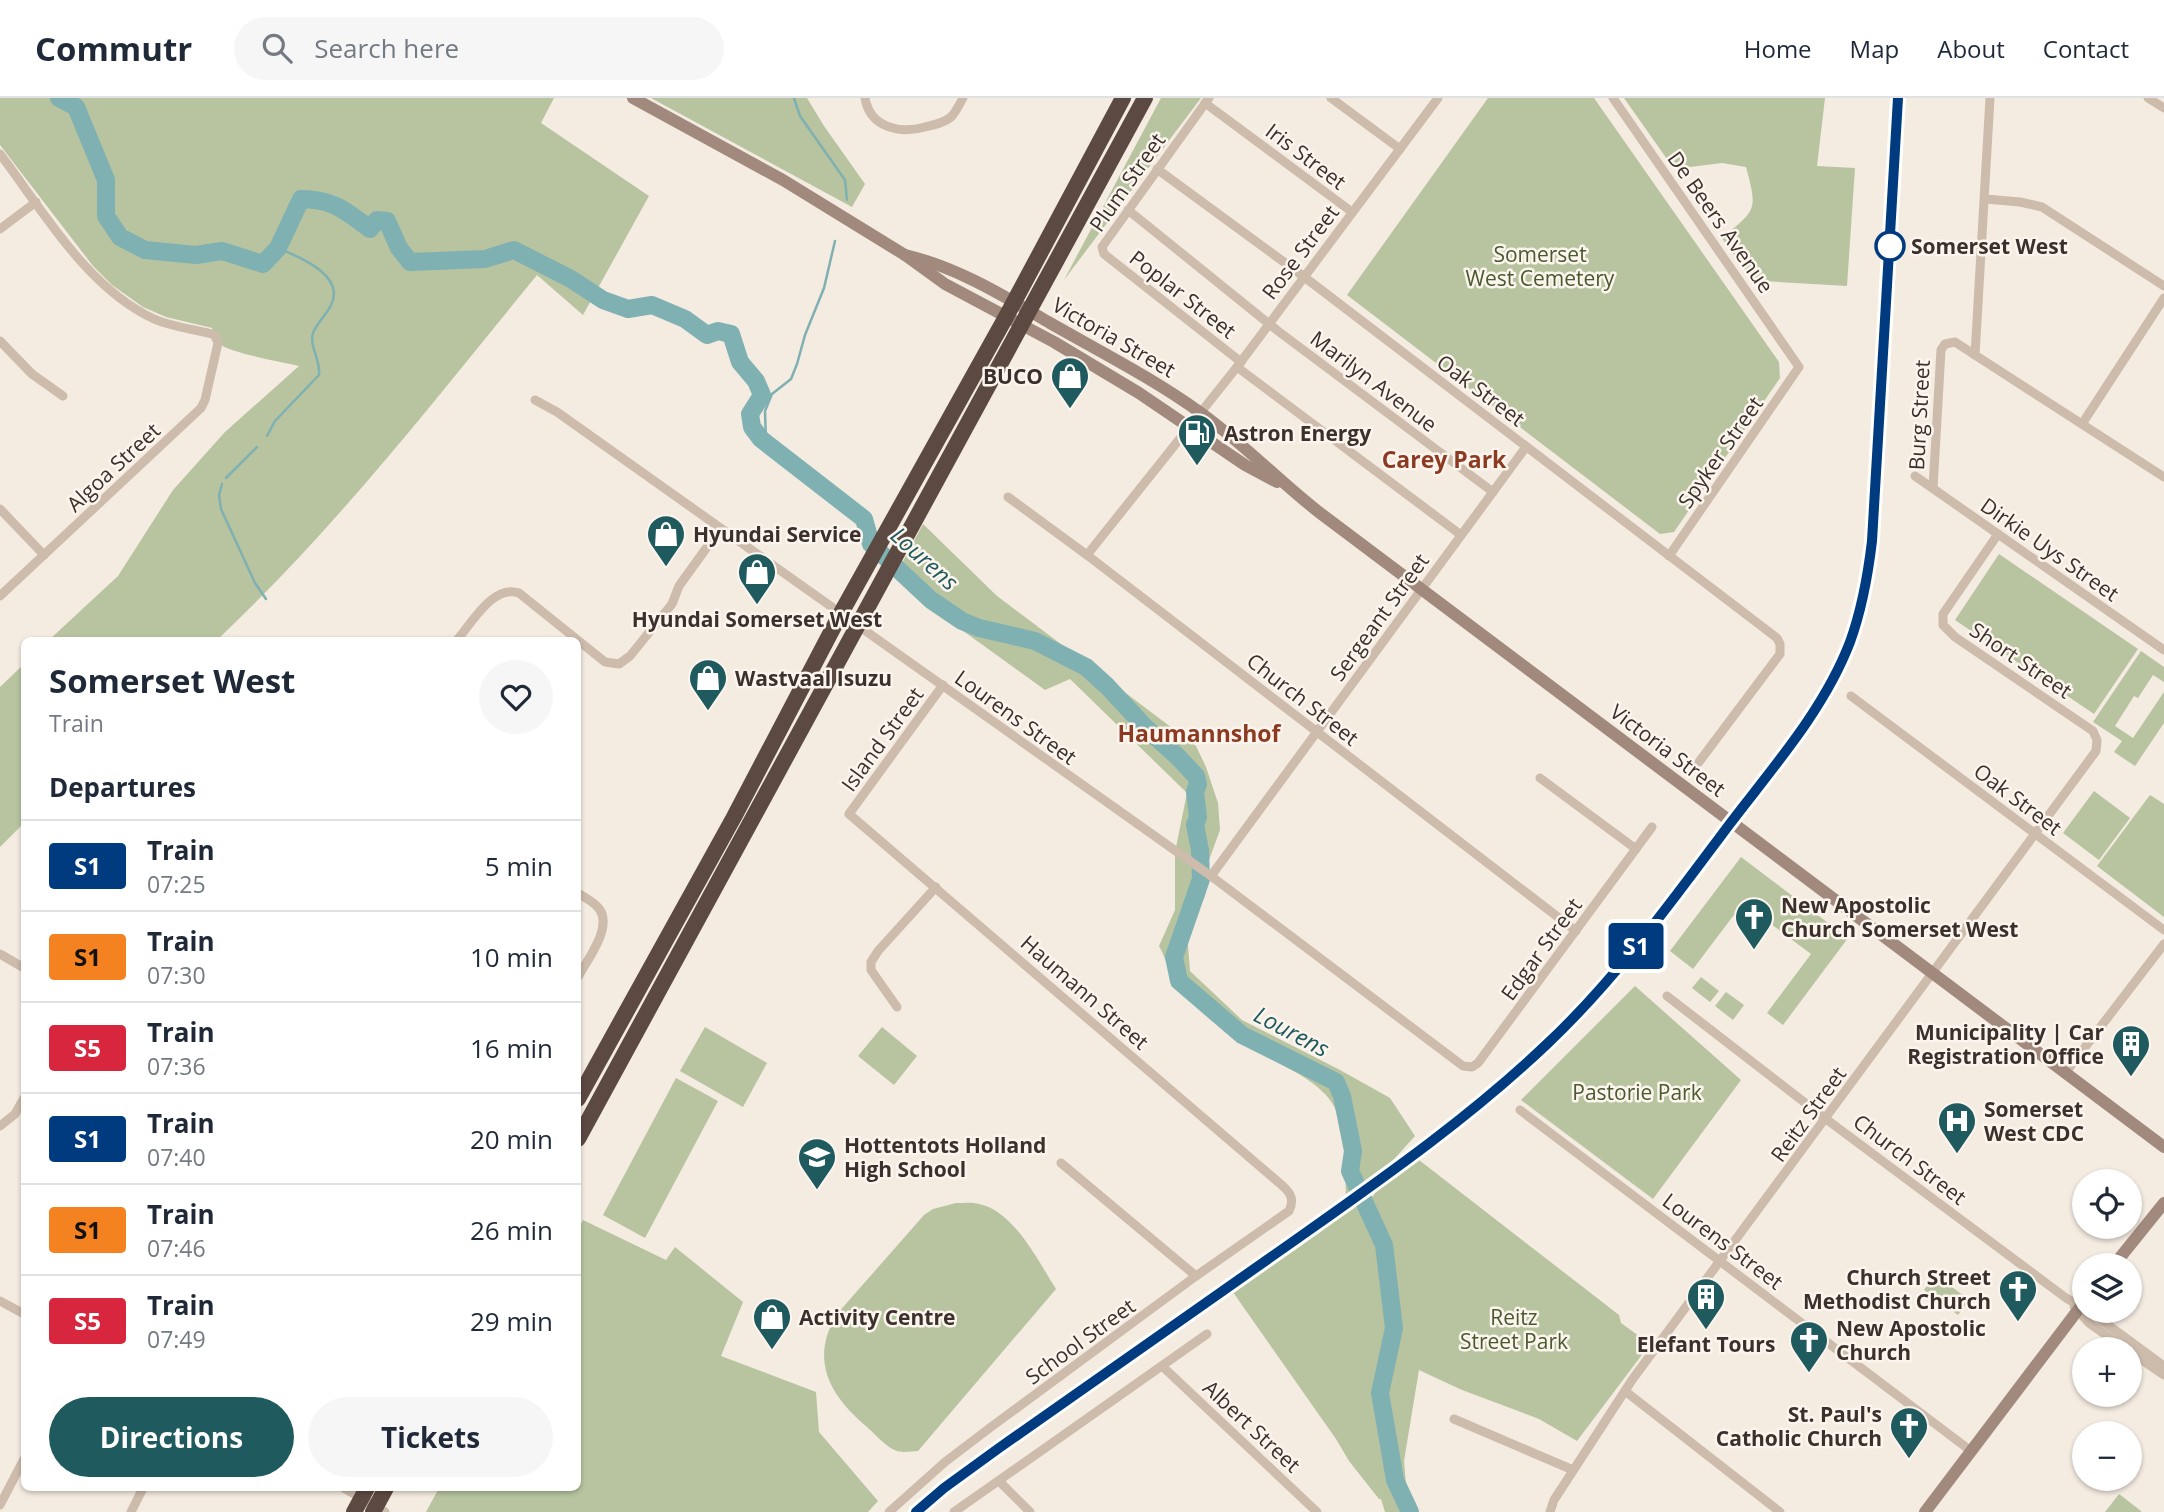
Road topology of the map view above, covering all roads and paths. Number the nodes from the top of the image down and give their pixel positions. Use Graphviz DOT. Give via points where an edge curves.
graph roads {
  1 [pos="633,98"];
  2 [pos="865,98"];
  3 [pos="963,98"];
  4 [pos="1124,98"];
  5 [pos="1145,98"];
  6 [pos="1331,98"];
  7 [pos="1438,98"];
  8 [pos="1613,98"];
  9 [pos="1990,98"];
  10 [pos="2148,98"];
  11 [pos="1207,101"];
  12 [pos="2164,108"];
  13 [pos="1400,149"];
  14 [pos="0,154"];
  15 [pos="1157,169"];
  16 [pos="1985,199"];
  17 [pos="36,202"];
  18 [pos="1128,210"];
  19 [pos="1352,212"];
  20 [pos="0,229"];
  21 [pos="1104,254"];
  22 [pos="905,255"];
  23 [pos="1303,276"];
  24 [pos="2164,286"];
  25 [pos="2164,298"];
  26 [pos="1014,301"];
  27 [pos="1006,317"];
  28 [pos="1026,318"];
  29 [pos="1268,323"];
  30 [pos="0,341"];
  31 [pos="1975,355"];
  32 [pos="1239,364"];
  33 [pos="1799,367"];
  34 [pos="63,396"];
  35 [pos="535,400"];
  36 [pos="1201,413"];
  37 [pos="2082,424"];
  38 [pos="1190,426"];
  39 [pos="1526,447"];
  40 [pos="1915,476"];
  41 [pos="2164,477"];
  42 [pos="1284,485"];
  43 [pos="1933,488"];
  44 [pos="1493,492"];
  45 [pos="1008,497"];
  46 [pos="0,509"];
  47 [pos="720,528"];
  48 [pos="1998,534"];
  49 [pos="1461,535"];
  50 [pos="44,555"];
  51 [pos="1087,555"];
  52 [pos="1669,556"];
  53 [pos="1421,589"];
  54 [pos="0,596"];
  55 [pos="841,613"];
  56 [pos="859,625"];
  57 [pos="460,637"];
  58 [pos="574,637"];
  59 [pos="581,643"];
  60 [pos="2164,650"];
  61 [pos="943,685"];
  62 [pos="1852,696"];
  63 [pos="1317,733"];
  64 [pos="2097,740"];
  65 [pos="1699,762"];
  66 [pos="1540,778"];
  67 [pos="849,814"];
  68 [pos="1653,827"];
  69 [pos="2036,834"];
  70 [pos="1636,849"];
  71 [pos="1207,874"];
  72 [pos="936,887"];
  73 [pos="581,896"];
  74 [pos="2164,930"];
  75 [pos="1576,931"];
  76 [pos="2164,943"];
  77 [pos="0,954"];
  78 [pos="21,966"];
  79 [pos="581,971"];
  80 [pos="1933,973"];
  81 [pos="1667,996"];
  82 [pos="897,1007"];
  83 [pos="1472,1067"];
  84 [pos="2066,1072"];
  85 [pos="581,1095"];
  86 [pos="21,1103"];
  87 [pos="1520,1110"];
  88 [pos="1826,1119"];
  89 [pos="0,1126"];
  90 [pos="581,1134"];
  91 [pos="2164,1147"];
  92 [pos="1061,1163"];
  93 [pos="1292,1201"];
  94 [pos="2164,1203"];
  95 [pos="2124,1253"];
  96 [pos="1721,1261"];
  97 [pos="1196,1276"];
  98 [pos="0,1301"];
  99 [pos="2072,1302"];
  100 [pos="21,1312"];
  101 [pos="2072,1322"];
  102 [pos="2089,1323"];
  103 [pos="2104,1323"];
  104 [pos="1207,1334"];
  105 [pos="2109,1337"];
  106 [pos="2142,1360"];
  107 [pos="1162,1366"];
  108 [pos="2164,1366"];
  109 [pos="2164,1375"];
  110 [pos="1625,1391"];
  111 [pos="1454,1419"];
  112 [pos="1971,1451"];
  113 [pos="21,1466"];
  114 [pos="1573,1470"];
  115 [pos="999,1481"];
  116 [pos="142,1491"];
  117 [pos="385,1491"];
  118 [pos="360,1499"];
  119 [pos="0,1505"];
  120 [pos="378,1510"];
  121 [pos="131,1512"];
  122 [pos="888,1512"];
  123 [pos="954,1512"];
  124 [pos="1030,1512"];
  125 [pos="1317,1512"];
  126 [pos="1550,1512"];
  127 [pos="1780,1512"];
  128 [pos="1925,1512"];
  1 -- 22 [label="main road, Victoria Street" via="783,180"];
  2 -- 3 [label="street" via="874,119 903,131 945,120"];
  4 -- 26 [label="highway"];
  5 -- 28 [label="highway"];
  6 -- 13 [label="street"];
  7 -- 13 [label="street, Rose Street"];
  8 -- 33 [label="street, De Beers Avenue"];
  9 -- 16 [label="street"];
  10 -- 12 [label="street"];
  11 -- 15 [label="street, Plum Street"];
  11 -- 19 [label="street, Iris Street"];
  13 -- 19 [label="street, Rose Street"];
  14 -- 17 [label="street"];
  15 -- 18 [label="street, Plum Street"];
  15 -- 23 [label="street, Oak Street"];
  16 -- 24 [label="street" via="2042,207"];
  16 -- 31 [label="street"];
  17 -- 20 [label="street"];
  17 -- 50 [label="street, Algoa Street" via="111,292 158,320 218,339 201,408"];
  18 -- 21 [label="street, Plum Street" via="1104,242"];
  18 -- 29 [label="street, Marilyn Avenue"];
  19 -- 23 [label="street, Rose Street"];
  21 -- 32 [label="street, Poplar Street"];
  22 -- 26 [label="main road, Victoria Street"];
  22 -- 27 [label="main road, Victoria Street"];
  23 -- 29 [label="street, Rose Street"];
  23 -- 39 [label="street, Oak Street"];
  25 -- 37 [label="street"];
  26 -- 27 [label="highway"];
  26 -- 28 [label="main road, Victoria Street"];
  27 -- 28 [label="main road, Victoria Street"];
  27 -- 55 [label="highway"];
  28 -- 36 [label="main road, Victoria Street" via="1121,362"];
  28 -- 38 [label="main road, Victoria Street"];
  28 -- 56 [label="highway"];
  29 -- 32 [label="street, Rose Street"];
  29 -- 44 [label="street, Marilyn Avenue"];
  30 -- 34 [label="street" via="26,370"];
  31 -- 37 [label="street"];
  31 -- 43 [label="street, Burg Street" via="1955,342 1941,350"];
  32 -- 36 [label="street, Rose Street"];
  32 -- 49 [label="street, Poplar Street"];
  33 -- 52 [label="street, Spyker Street"];
  35 -- 47 [label="street, Lourens Street"];
  36 -- 38 [label="street, Rose Street"];
  36 -- 42 [label="main road, Victoria Street"];
  37 -- 41 [label="street"];
  38 -- 42 [label="main road, Victoria Street" via="1245,465"];
  38 -- 51 [label="street, Rose Street"];
  39 -- 44 [label="street, Sergeant Street"];
  39 -- 52 [label="street, Oak Street"];
  40 -- 43 [label="street, Dirkie Uys Street"];
  42 -- 53 [label="main road, Victoria Street"];
  43 -- 48 [label="street, Dirkie Uys Street"];
  44 -- 49 [label="street, Sergeant Street"];
  45 -- 51 [label="street, Church Street"];
  46 -- 50 [label="street"];
  47 -- 55 [label="street, Lourens Street"];
  47 -- 59 [label="street" via="679,586 672,604 630,656 619,664 605,662"];
  48 -- 60 [label="street, Dirkie Uys Street"];
  48 -- 64 [label="street, Short Street" via="1943,614 1943,625 2090,728"];
  49 -- 53 [label="street, Sergeant Street"];
  50 -- 54 [label="street, Algoa Street"];
  51 -- 63 [label="street, Church Street"];
  52 -- 65 [label="street, Oak Street" via="1780,644 1780,654"];
  53 -- 63 [label="street, Sergeant Street"];
  53 -- 80 [label="main road, Victoria Street"];
  55 -- 56 [label="street, Lourens Street"];
  55 -- 85 [label="highway"];
  56 -- 61 [label="street, Lourens Street"];
  56 -- 90 [label="highway"];
  57 -- 58 [label="street" via="494,597 514,591"];
  61 -- 67 [label="street, Island Street"];
  61 -- 71 [label="street, Lourens Street"];
  62 -- 69 [label="street, Oak Street"];
  63 -- 71 [label="street, Sergeant Street"];
  63 -- 75 [label="street, Church Street"];
  64 -- 69 [label="street, Reitz Street" via="2096,751"];
  66 -- 70 [label="street"];
  67 -- 72 [label="street, Haumann Street"];
  68 -- 70 [label="street, Edgar Street"];
  69 -- 74 [label="street, Oak Street"];
  69 -- 80 [label="street, Reitz Street"];
  70 -- 75 [label="street, Edgar Street"];
  71 -- 83 [label="street, Lourens Street" via="1463,1066"];
  72 -- 82 [label="street" via="871,962"];
  72 -- 93 [label="street, Haumann Street" via="1287,1189"];
  73 -- 79 [label="street" via="599,909 604,923"];
  75 -- 83 [label="street, Edgar Street"];
  76 -- 84 [label="street"];
  77 -- 78 [label="street"];
  80 -- 84 [label="main road, Victoria Street"];
  80 -- 88 [label="street, Reitz Street"];
  81 -- 88 [label="street, Church Street"];
  84 -- 91 [label="main road, Victoria Street"];
  86 -- 89 [label="street"];
  87 -- 96 [label="street, Lourens Street"];
  88 -- 96 [label="street, Reitz Street"];
  88 -- 99 [label="street, Church Street"];
  92 -- 97 [label="street"];
  93 -- 97 [label="street, School Street" via="1289,1211"];
  94 -- 95 [label="main road"];
  96 -- 110 [label="street, Reitz Street"];
  96 -- 112 [label="street, Lourens Street"];
  97 -- 122 [label="street, School Street" via="954,1455"];
  98 -- 100 [label="street"];
  101 -- 112 [label="main road"];
  102 -- 105 [label="street, Church Street"];
  103 -- 108 [label="street, Church Street"];
  104 -- 107 [label="street"];
  106 -- 109 [label="street, Church Street"];
  107 -- 115 [label="street"];
  107 -- 125 [label="street, Albert Street"];
  110 -- 114 [label="street, Reitz Street"];
  110 -- 127 [label="street"];
  111 -- 114 [label="street"];
  112 -- 128 [label="main road"];
  113 -- 119 [label="street"];
  114 -- 126 [label="street, Reitz Street"];
  115 -- 123 [label="street"];
  115 -- 124 [label="street"];
  116 -- 121 [label="street"];
  117 -- 120 [label="highway"];
  118 -- 120 [label="street"];
}
